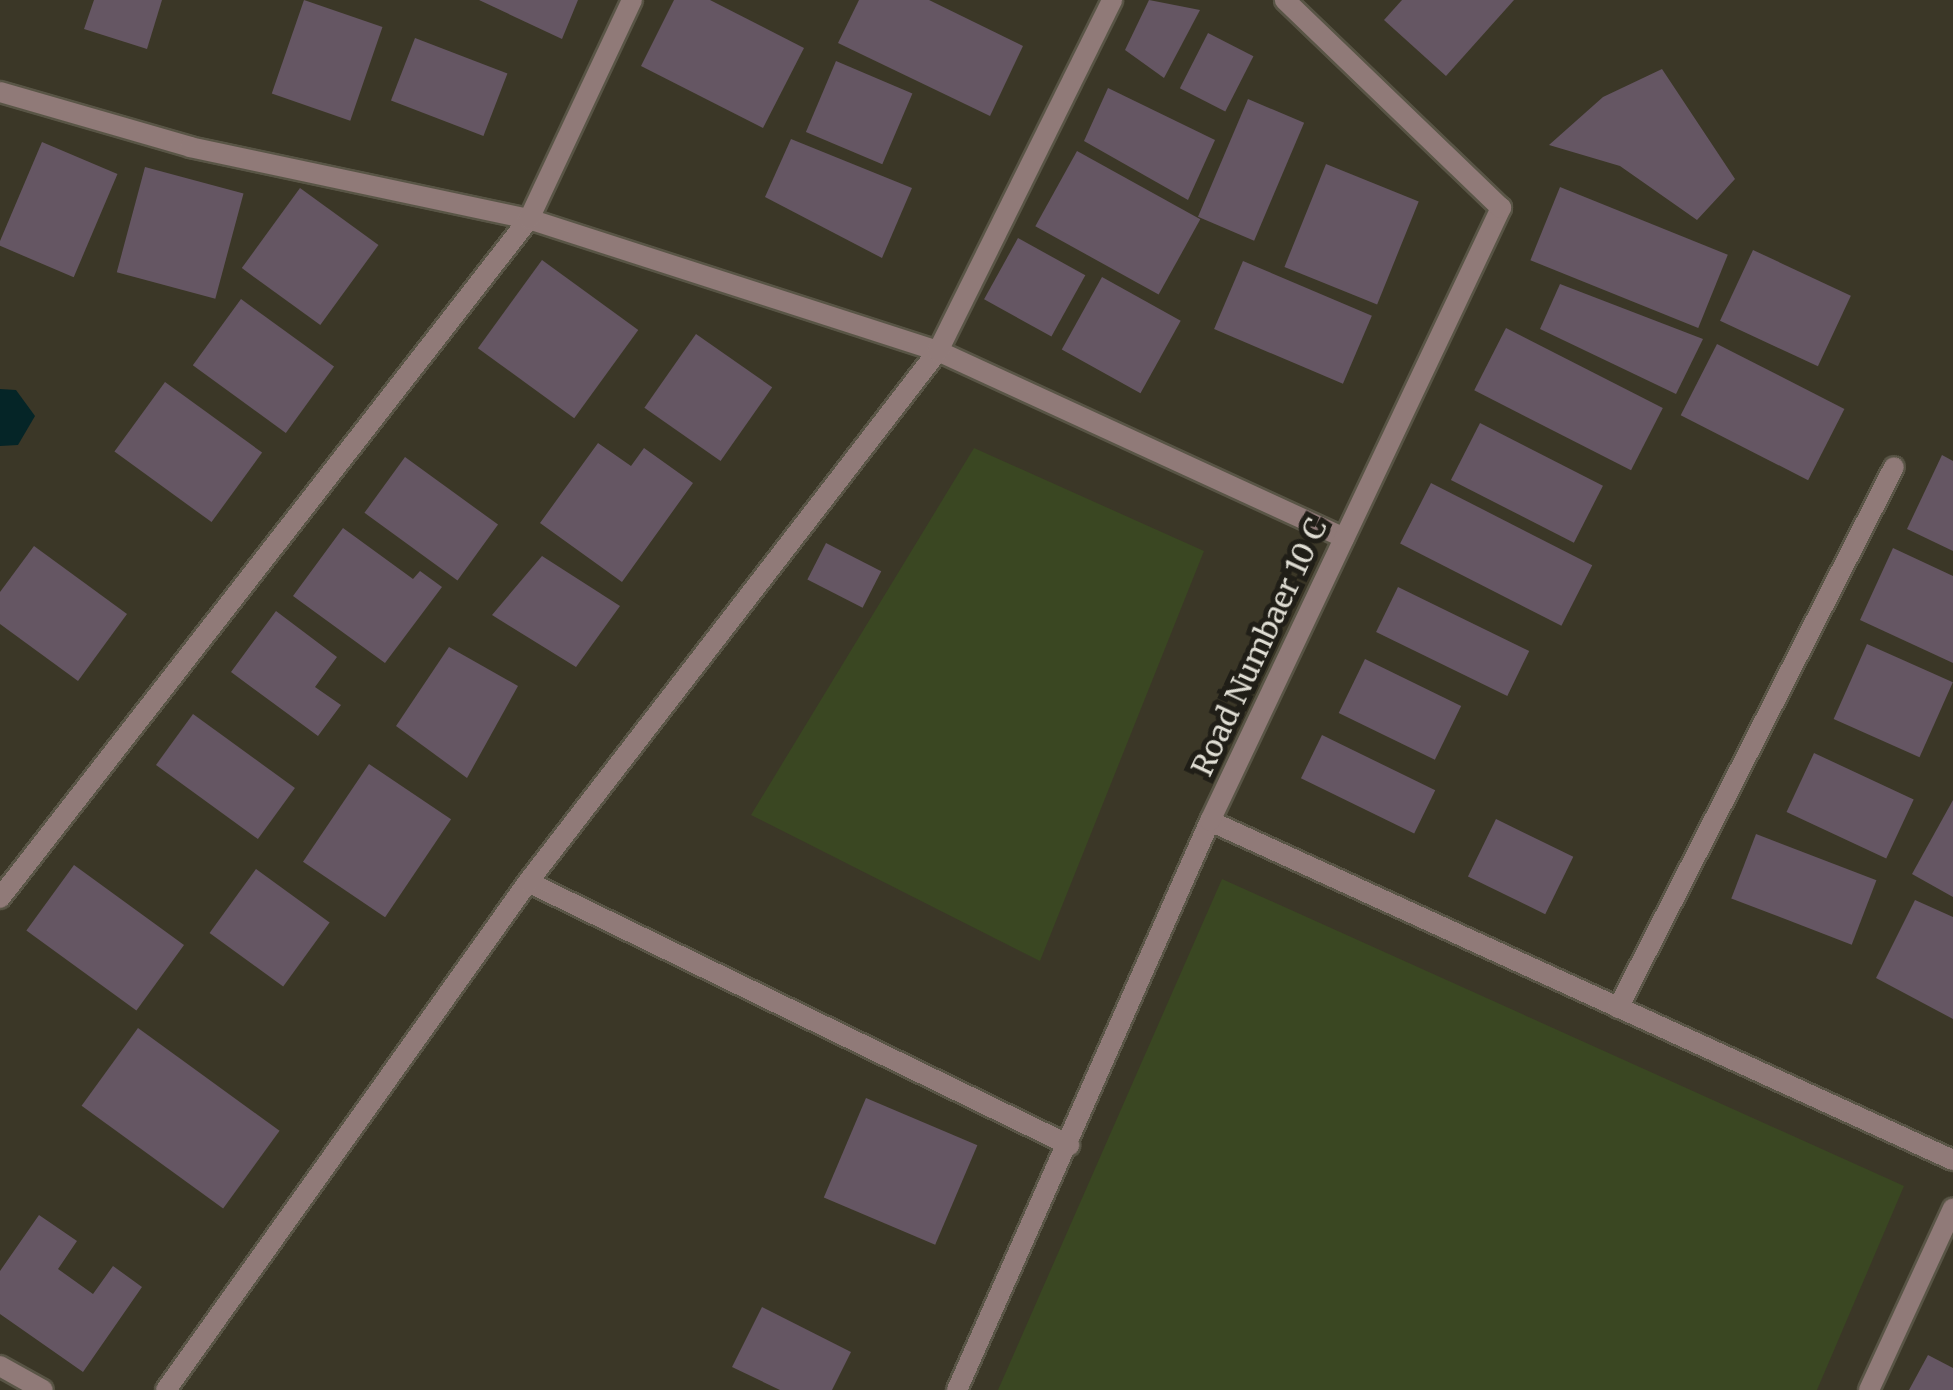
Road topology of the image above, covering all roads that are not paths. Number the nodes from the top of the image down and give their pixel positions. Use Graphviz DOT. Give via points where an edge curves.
graph roads {
  1 [pos="632,0"];
  2 [pos="1112,0"];
  3 [pos="1285,0"];
  4 [pos="0,92"];
  5 [pos="529,219"];
  6 [pos="938,351"];
  7 [pos="1894,466"];
  8 [pos="1344,538"];
  9 [pos="1210,820"];
  10 [pos="528,882"];
  11 [pos="0,898"];
  12 [pos="1618,1008"];
  13 [pos="1069,1145"];
  14 [pos="1953,1160"];
  15 [pos="1953,1208"];
  16 [pos="0,1366"];
  17 [pos="43,1390"];
  18 [pos="166,1390"];
  19 [pos="957,1390"];
  20 [pos="1869,1390"];
  1 -- 5 [label="street"];
  2 -- 6 [label="street"];
  3 -- 8 [label="street, Road Numbaer 10 C" via="1501,208"];
  4 -- 5 [label="street" via="190,147"];
  5 -- 6 [label="street"];
  5 -- 11 [label="street"];
  6 -- 8 [label="street"];
  6 -- 10 [label="street"];
  7 -- 12 [label="street"];
  8 -- 9 [label="street, Road Numbaer 10 C"];
  9 -- 12 [label="street"];
  9 -- 13 [label="street, Road Numbaer 10 C"];
  10 -- 13 [label="street"];
  10 -- 18 [label="street"];
  12 -- 14 [label="street"];
  13 -- 19 [label="street, Road Numbaer 10 C"];
  15 -- 20 [label="street"];
  16 -- 17 [label="street"];
}
